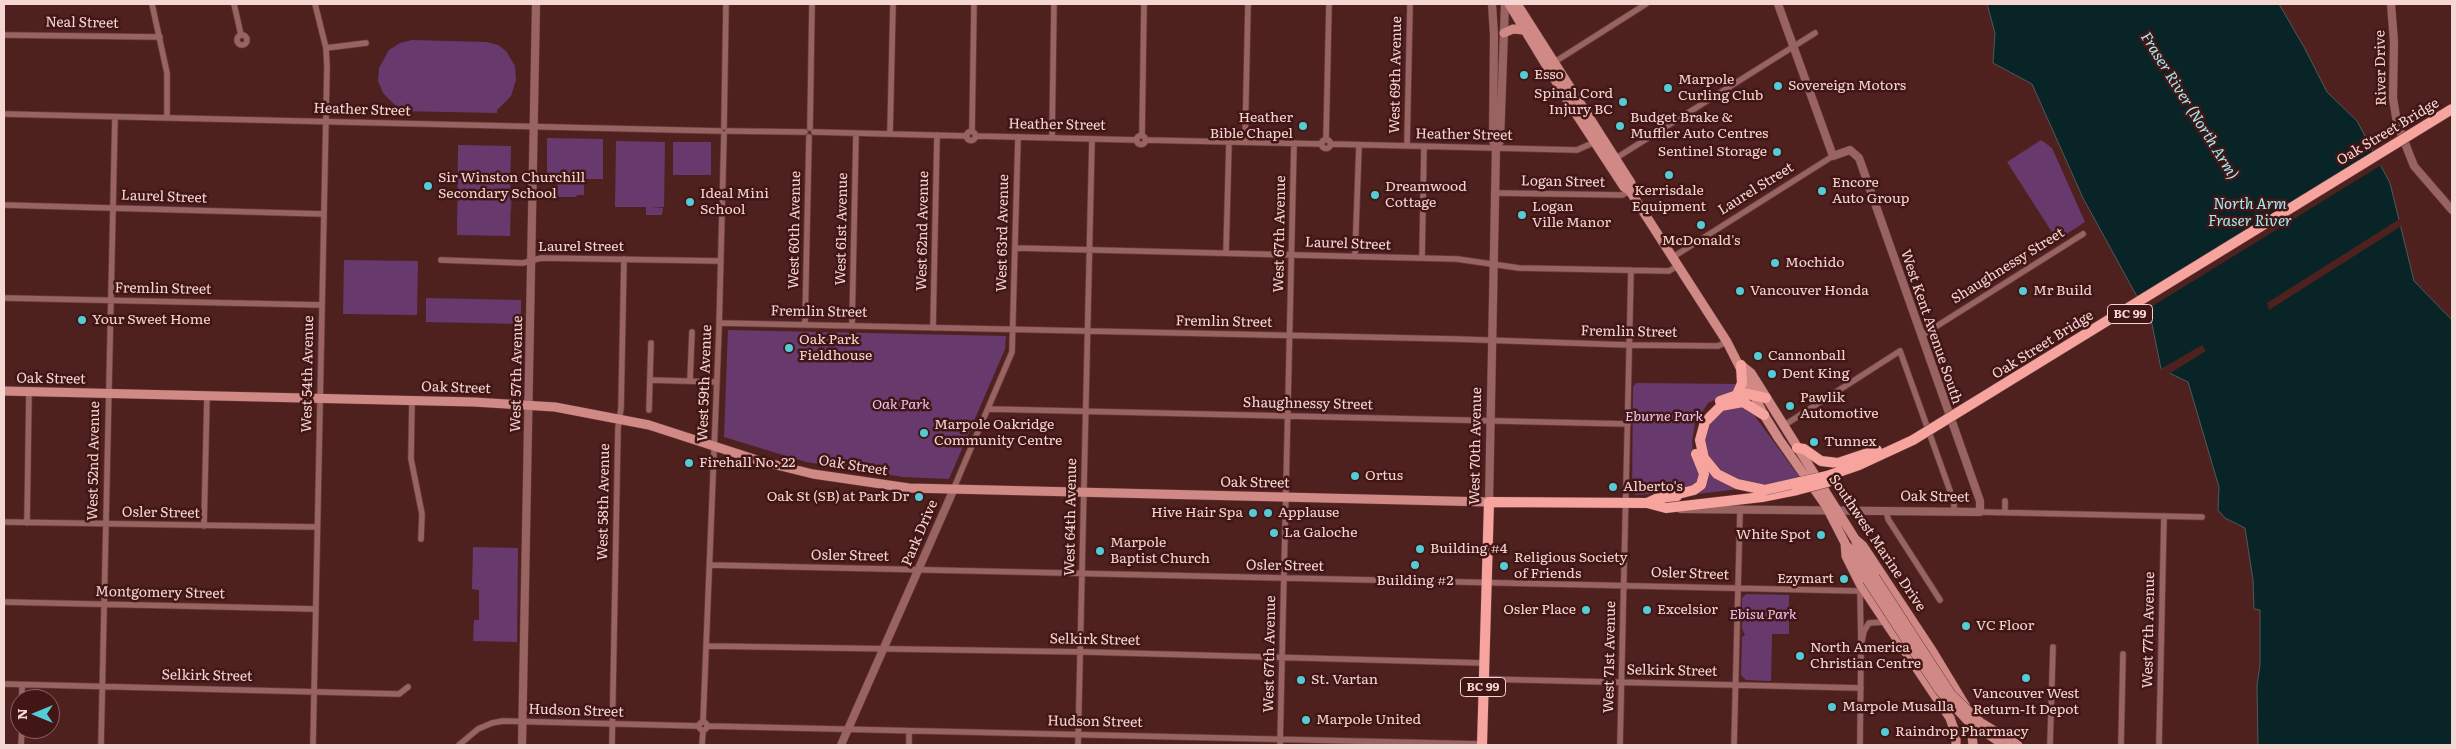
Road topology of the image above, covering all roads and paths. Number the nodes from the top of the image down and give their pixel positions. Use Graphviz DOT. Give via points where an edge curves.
graph roads {
  1 [pos="152,4"];
  2 [pos="234,4"];
  3 [pos="315,4"];
  4 [pos="536,4"];
  5 [pos="726,4"];
  6 [pos="812,4"];
  7 [pos="893,4"];
  8 [pos="974,4"];
  9 [pos="1054,4"];
  10 [pos="1144,4"];
  11 [pos="1248,4"];
  12 [pos="1329,4"];
  13 [pos="1410,4"];
  14 [pos="1492,4"];
  15 [pos="1505,4"];
  16 [pos="1509,4"];
  17 [pos="1517,4"];
  18 [pos="1646,4"];
  19 [pos="1778,4"];
  20 [pos="2391,4"];
  21 [pos="1524,30"];
  22 [pos="1504,33"];
  23 [pos="1815,33"];
  24 [pos="4,35"];
  25 [pos="241,35"];
  26 [pos="160,37"];
  27 [pos="366,43"];
  28 [pos="1793,46"];
  29 [pos="326,48"];
  30 [pos="1550,65"];
  31 [pos="2452,108"];
  32 [pos="4,114"];
  33 [pos="2452,116"];
  34 [pos="115,117"];
  35 [pos="167,118"];
  36 [pos="325,121"];
  37 [pos="534,126"];
  38 [pos="724,131"];
  39 [pos="809,132"];
  40 [pos="856,134"];
  41 [pos="890,134"];
  42 [pos="971,134"];
  43 [pos="937,135"];
  44 [pos="1018,137"];
  45 [pos="1052,138"];
  46 [pos="1141,138"];
  47 [pos="1092,139"];
  48 [pos="1229,142"];
  49 [pos="1246,142"];
  50 [pos="1595,142"];
  51 [pos="1326,143"];
  52 [pos="1294,144"];
  53 [pos="1359,145"];
  54 [pos="1407,146"];
  55 [pos="1424,147"];
  56 [pos="1496,148"];
  57 [pos="1855,152"];
  58 [pos="1833,156"];
  59 [pos="1612,160"];
  60 [pos="1630,190"];
  61 [pos="1494,193"];
  62 [pos="4,205"];
  63 [pos="112,208"];
  64 [pos="2452,210"];
  65 [pos="324,214"];
  66 [pos="2083,234"];
  67 [pos="1015,248"];
  68 [pos="1090,250"];
  69 [pos="1226,253"];
  70 [pos="1292,254"];
  71 [pos="1355,256"];
  72 [pos="1674,257"];
  73 [pos="1422,258"];
  74 [pos="624,259"];
  75 [pos="442,260"];
  76 [pos="532,260"];
  77 [pos="720,261"];
  78 [pos="1493,264"];
  79 [pos="1679,265"];
  80 [pos="1631,270"];
  81 [pos="4,298"];
  82 [pos="110,300"];
  83 [pos="322,305"];
  84 [pos="720,322"];
  85 [pos="805,324"];
  86 [pos="852,325"];
  87 [pos="933,328"];
  88 [pos="1014,329"];
  89 [pos="1088,331"];
  90 [pos="692,332"];
  91 [pos="1290,335"];
  92 [pos="1921,336"];
  93 [pos="1491,341"];
  94 [pos="1727,342"];
  95 [pos="651,343"];
  96 [pos="1629,345"];
  97 [pos="1741,365"];
  98 [pos="650,380"];
  99 [pos="690,382"];
  100 [pos="717,382"];
  101 [pos="4,391"];
  102 [pos="29,392"];
  103 [pos="108,394"];
  104 [pos="1737,394"];
  105 [pos="1754,395"];
  106 [pos="207,396"];
  107 [pos="1766,398"];
  108 [pos="320,400"];
  109 [pos="412,400"];
  110 [pos="529,405"];
  111 [pos="1966,408"];
  112 [pos="988,409"];
  113 [pos="649,410"];
  114 [pos="1086,412"];
  115 [pos="1764,415"];
  116 [pos="1288,416"];
  117 [pos="620,418"];
  118 [pos="1491,421"];
  119 [pos="1628,424"];
  120 [pos="1783,426"];
  121 [pos="715,445"];
  122 [pos="1797,448"];
  123 [pos="953,490"];
  124 [pos="1762,492"];
  125 [pos="1084,493"];
  126 [pos="1670,496"];
  127 [pos="1286,498"];
  128 [pos="2005,500"];
  129 [pos="1489,502"];
  130 [pos="1626,504"];
  131 [pos="1647,504"];
  132 [pos="1666,508"];
  133 [pos="1833,510"];
  134 [pos="1886,510"];
  135 [pos="1740,511"];
  136 [pos="1954,512"];
  137 [pos="1980,512"];
  138 [pos="2005,513"];
  139 [pos="2164,516"];
  140 [pos="2202,517"];
  141 [pos="4,522"];
  142 [pos="27,523"];
  143 [pos="105,524"];
  144 [pos="204,526"];
  145 [pos="317,528"];
  146 [pos="421,539"];
  147 [pos="1855,539"];
  148 [pos="710,565"];
  149 [pos="918,570"];
  150 [pos="1082,573"];
  151 [pos="1284,578"];
  152 [pos="1486,583"];
  153 [pos="1865,583"];
  154 [pos="1624,585"];
  155 [pos="1738,588"];
  156 [pos="1940,600"];
  157 [pos="4,602"];
  158 [pos="104,604"];
  159 [pos="315,609"];
  160 [pos="1885,622"];
  161 [pos="706,646"];
  162 [pos="1862,646"];
  163 [pos="2053,647"];
  164 [pos="883,650"];
  165 [pos="1080,652"];
  166 [pos="2123,654"];
  167 [pos="1282,658"];
  168 [pos="1484,663"];
  169 [pos="1483,679"];
  170 [pos="1622,682"];
  171 [pos="4,684"];
  172 [pos="22,685"];
  173 [pos="1736,685"];
  174 [pos="102,686"];
  175 [pos="408,687"];
  176 [pos="1861,688"];
  177 [pos="22,689"];
  178 [pos="314,691"];
  179 [pos="523,722"];
  180 [pos="613,724"];
  181 [pos="703,726"];
  182 [pos="848,730"];
  183 [pos="909,731"];
  184 [pos="1079,734"];
  185 [pos="1956,735"];
  186 [pos="1280,743"];
  187 [pos="101,745"];
  188 [pos="313,745"];
  189 [pos="459,745"];
  190 [pos="522,745"];
  191 [pos="612,745"];
  192 [pos="702,745"];
  193 [pos="842,745"];
  194 [pos="909,745"];
  195 [pos="1078,745"];
  196 [pos="1482,745"];
  197 [pos="1620,745"];
  198 [pos="1734,745"];
  199 [pos="1860,745"];
  200 [pos="1956,745"];
  201 [pos="1960,745"];
  202 [pos="1973,745"];
  203 [pos="2004,745"];
  204 [pos="2018,745"];
  205 [pos="2050,745"];
  206 [pos="2121,745"];
  207 [pos="2159,745"];
  1 -- 26 [label="street"];
  2 -- 25 [label="street"];
  3 -- 29 [label="street, West 54th Avenue"];
  4 -- 37 [label="street, West 57th Avenue"];
  5 -- 38 [label="street, West 59th Avenue"];
  6 -- 39 [label="street, West 60th Avenue"];
  7 -- 41 [label="street"];
  8 -- 42 [label="street"];
  9 -- 45 [label="street"];
  10 -- 46 [label="street"];
  11 -- 49 [label="street"];
  12 -- 51 [label="street"];
  13 -- 54 [label="street, West 69th Avenue"];
  14 -- 56 [label="street, West 70th Avenue" via="1492,123"];
  15 -- 22 [label="street, West 70th Avenue"];
  16 -- 21 [label="main road, Southwest Marine Drive"];
  17 -- 30 [label="main road, Southwest Marine Drive"];
  18 -- 30 [label="street"];
  19 -- 28 [label="street"];
  20 -- 64 [label="street, River Drive" via="2393,98 2399,132 2414,166"];
  21 -- 22 [label="main road" via="1513,29"];
  21 -- 30 [label="main road, Southwest Marine Drive"];
  22 -- 56 [label="street, West 70th Avenue" via="1500,141"];
  23 -- 28 [label="street"];
  24 -- 26 [label="street, Neal Street"];
  26 -- 35 [label="street" via="167,73"];
  27 -- 29 [label="street"];
  28 -- 58 [label="street"];
  28 -- 59 [label="street"];
  29 -- 36 [label="street, West 54th Avenue"];
  30 -- 50 [label="main road, Southwest Marine Drive"];
  30 -- 59 [label="main road, Southwest Marine Drive"];
  31 -- 111 [label="highway, Oak Street Bridge / BC 99, bridge"];
  32 -- 34 [label="street, Heather Street"];
  33 -- 124 [label="highway, Oak Street Bridge / BC 99, bridge" via="1915,446 1828,482"];
  34 -- 35 [label="street, Heather Street"];
  34 -- 63 [label="street, West 52nd Avenue"];
  35 -- 36 [label="street, Heather Street"];
  36 -- 37 [label="street, Heather Street"];
  36 -- 65 [label="street, West 54th Avenue"];
  37 -- 38 [label="street, Heather Street"];
  37 -- 76 [label="street, West 57th Avenue"];
  38 -- 39 [label="street, Heather Street"];
  38 -- 77 [label="street, West 59th Avenue"];
  39 -- 40 [label="street, Heather Street"];
  39 -- 85 [label="street, West 60th Avenue"];
  40 -- 41 [label="street, Heather Street"];
  40 -- 86 [label="street, West 61st Avenue"];
  41 -- 43 [label="street, Heather Street"];
  42 -- 43 [label="street, Heather Street"];
  42 -- 44 [label="street, Heather Street"];
  43 -- 87 [label="street, West 62nd Avenue"];
  44 -- 45 [label="street, Heather Street"];
  44 -- 67 [label="street, West 63rd Avenue"];
  45 -- 47 [label="street, Heather Street"];
  46 -- 47 [label="street, Heather Street"];
  46 -- 48 [label="street, Heather Street"];
  47 -- 68 [label="street, West 64th Avenue"];
  48 -- 49 [label="street, Heather Street"];
  48 -- 69 [label="street"];
  49 -- 52 [label="street, Heather Street"];
  50 -- 56 [label="street, Heather Street" via="1577,150"];
  50 -- 59 [label="main road, Southwest Marine Drive"];
  51 -- 52 [label="street, Heather Street"];
  51 -- 53 [label="street, Heather Street"];
  52 -- 70 [label="street, West 67th Avenue"];
  53 -- 54 [label="street, Heather Street"];
  53 -- 71 [label="street"];
  54 -- 55 [label="street, Heather Street"];
  55 -- 56 [label="street, Heather Street"];
  55 -- 73 [label="street"];
  56 -- 61 [label="street, West 70th Avenue"];
  57 -- 58 [label="street, Laurel Street" via="1846,150"];
  57 -- 92 [label="street, West Kent Avenue South"];
  58 -- 72 [label="street, Laurel Street"];
  59 -- 60 [label="main road, Southwest Marine Drive" via="1624,187"];
  60 -- 61 [label="street, Logan Street" via="1622,196"];
  60 -- 72 [label="main road, Southwest Marine Drive"];
  61 -- 78 [label="street, West 70th Avenue"];
  62 -- 63 [label="street, Laurel Street"];
  63 -- 65 [label="street, Laurel Street"];
  63 -- 82 [label="street, West 52nd Avenue"];
  65 -- 83 [label="street, West 54th Avenue"];
  66 -- 92 [label="street, Shaughnessy Street"];
  67 -- 68 [label="street, Laurel Street"];
  67 -- 88 [label="street, West 63rd Avenue"];
  68 -- 69 [label="street, Laurel Street"];
  68 -- 89 [label="street, West 64th Avenue"];
  69 -- 70 [label="street, Laurel Street"];
  70 -- 71 [label="street, Laurel Street"];
  70 -- 91 [label="street, West 67th Avenue"];
  71 -- 73 [label="street, Laurel Street"];
  72 -- 79 [label="main road, Southwest Marine Drive"];
  73 -- 78 [label="street, Laurel Street"];
  74 -- 76 [label="street, Laurel Street"];
  74 -- 77 [label="street, Laurel Street"];
  74 -- 117 [label="street, West 58th Avenue"];
  75 -- 76 [label="street, Laurel Street"];
  76 -- 110 [label="street, West 57th Avenue"];
  77 -- 84 [label="street, West 59th Avenue"];
  78 -- 80 [label="street, Laurel Street" via="1519,268"];
  78 -- 93 [label="street, West 70th Avenue"];
  79 -- 80 [label="street, Laurel Street" via="1669,271"];
  79 -- 94 [label="main road, Southwest Marine Drive"];
  80 -- 96 [label="street, West 71st Avenue"];
  81 -- 82 [label="street, Fremlin Street"];
  82 -- 83 [label="street, Fremlin Street"];
  82 -- 103 [label="street, West 52nd Avenue"];
  83 -- 108 [label="street, West 54th Avenue"];
  84 -- 85 [label="street, Fremlin Street"];
  84 -- 100 [label="street, West 59th Avenue"];
  85 -- 86 [label="street, Fremlin Street"];
  86 -- 87 [label="street, Fremlin Street"];
  87 -- 88 [label="street, Fremlin Street"];
  88 -- 89 [label="street, Fremlin Street"];
  88 -- 112 [label="street, Park Drive" via="1010,360"];
  89 -- 91 [label="street, Fremlin Street"];
  89 -- 114 [label="street, West 64th Avenue"];
  90 -- 99 [label="street"];
  91 -- 93 [label="street, Fremlin Street"];
  91 -- 116 [label="street, West 67th Avenue"];
  92 -- 137 [label="street, West Kent Avenue South" via="1980,501"];
  93 -- 96 [label="street, Fremlin Street"];
  93 -- 118 [label="street, West 70th Avenue"];
  94 -- 96 [label="street, Fremlin Street" via="1718,346"];
  94 -- 97 [label="main road, Southwest Marine Drive"];
  95 -- 98 [label="street"];
  96 -- 119 [label="street, West 71st Avenue"];
  97 -- 104 [label="highway" via="1742,383"];
  97 -- 105 [label="main road, Southwest Marine Drive"];
  97 -- 107 [label="main road, Southwest Marine Drive" via="1751,373"];
  98 -- 99 [label="street"];
  98 -- 113 [label="street"];
  99 -- 100 [label="street"];
  100 -- 121 [label="street, West 59th Avenue"];
  101 -- 102 [label="main road, Oak Street"];
  102 -- 103 [label="main road, Oak Street"];
  102 -- 142 [label="street"];
  103 -- 106 [label="main road, Oak Street"];
  103 -- 143 [label="street, West 52nd Avenue"];
  104 -- 105 [label="highway"];
  104 -- 126 [label="highway" via="1714,404 1702,414 1697,424 1694,445 1704,474 1701,485"];
  105 -- 107 [label="highway"];
  105 -- 115 [label="main road, Southwest Marine Drive"];
  106 -- 108 [label="main road, Oak Street"];
  106 -- 144 [label="street"];
  107 -- 120 [label="main road, Southwest Marine Drive"];
  108 -- 109 [label="main road, Oak Street"];
  108 -- 145 [label="street, West 54th Avenue"];
  109 -- 110 [label="main road, Oak Street"];
  109 -- 146 [label="street" via="411,459 422,514"];
  110 -- 117 [label="main road, Oak Street"];
  110 -- 179 [label="street, West 57th Avenue"];
  111 -- 122 [label="highway, bridge" via="1947,414 1872,452 1838,463 1821,461"];
  111 -- 124 [label="highway, Oak Street Bridge / BC 99, bridge" via="1912,440 1859,465"];
  112 -- 114 [label="street, Shaughnessy Street"];
  112 -- 123 [label="street, Park Drive"];
  114 -- 116 [label="street, Shaughnessy Street"];
  114 -- 125 [label="street, West 64th Avenue"];
  115 -- 124 [label="highway" via="1743,402 1721,406 1704,422 1700,440 1704,458 1718,474"];
  115 -- 133 [label="main road, Southwest Marine Drive"];
  116 -- 118 [label="street, Shaughnessy Street"];
  116 -- 127 [label="street, West 67th Avenue"];
  117 -- 121 [label="main road, Oak Street"];
  117 -- 180 [label="street, West 58th Avenue"];
  118 -- 119 [label="street, Shaughnessy Street"];
  118 -- 129 [label="street, West 70th Avenue"];
  119 -- 130 [label="street, West 71st Avenue"];
  120 -- 122 [label="main road, Southwest Marine Drive"];
  120 -- 136 [label="street" via="1900,351 1954,502"];
  121 -- 123 [label="main road, Oak Street" via="760,461 836,479 890,487"];
  121 -- 148 [label="street, West 59th Avenue"];
  122 -- 133 [label="main road, Southwest Marine Drive"];
  123 -- 125 [label="main road, Oak Street"];
  123 -- 149 [label="street, Park Drive"];
  124 -- 126 [label="highway, Oak Street / BC 99"];
  124 -- 132 [label="highway, Oak Street / BC 99"];
  125 -- 127 [label="main road, Oak Street"];
  125 -- 150 [label="street, West 64th Avenue"];
  126 -- 131 [label="highway, Oak Street / BC 99"];
  127 -- 129 [label="main road, Oak Street"];
  127 -- 151 [label="street, West 67th Avenue"];
  128 -- 138 [label="street"];
  129 -- 130 [label="highway, Oak Street / BC 99"];
  129 -- 152 [label="highway, West 70th Avenue / BC 99"];
  130 -- 131 [label="highway, Oak Street / BC 99"];
  130 -- 154 [label="street, West 71st Avenue"];
  131 -- 132 [label="highway, Oak Street / BC 99"];
  132 -- 135 [label="street, Oak Street"];
  133 -- 134 [label="street, Oak Street"];
  133 -- 135 [label="street, Oak Street"];
  133 -- 147 [label="main road, Southwest Marine Drive"];
  133 -- 153 [label="main road, Southwest Marine Drive" via="1844,544 1852,552"];
  134 -- 136 [label="street, Oak Street"];
  134 -- 156 [label="street" via="1888,519"];
  135 -- 155 [label="street"];
  136 -- 137 [label="street, Oak Street"];
  137 -- 138 [label="street, Oak Street"];
  138 -- 139 [label="street, Oak Street"];
  139 -- 140 [label="street, Oak Street"];
  139 -- 207 [label="street, West 77th Avenue"];
  141 -- 142 [label="street, Osler Street"];
  142 -- 143 [label="street, Osler Street"];
  143 -- 144 [label="street, Osler Street"];
  143 -- 158 [label="street, West 52nd Avenue"];
  144 -- 145 [label="street, Osler Street"];
  145 -- 159 [label="street, West 54th Avenue"];
  147 -- 153 [label="main road"];
  147 -- 202 [label="main road, Southwest Marine Drive" via="1883,575 1960,697 1971,723"];
  148 -- 149 [label="street, Osler Street"];
  148 -- 161 [label="street, West 59th Avenue"];
  149 -- 150 [label="street, Osler Street"];
  149 -- 164 [label="street, Park Drive"];
  150 -- 151 [label="street, Osler Street"];
  150 -- 165 [label="street, West 64th Avenue"];
  151 -- 152 [label="street, Osler Street"];
  151 -- 167 [label="street, West 67th Avenue"];
  152 -- 154 [label="street, Osler Street"];
  152 -- 168 [label="highway, West 70th Avenue / BC 99"];
  153 -- 155 [label="street, Osler Street"];
  153 -- 160 [label="main road"];
  153 -- 162 [label="street"];
  153 -- 203 [label="main road, bridge" via="1939,690 1967,720"];
  153 -- 204 [label="main road, bridge" via="1951,694 1980,722"];
  154 -- 155 [label="street, Osler Street"];
  154 -- 170 [label="street, West 71st Avenue"];
  155 -- 173 [label="street"];
  157 -- 158 [label="street, Montgomery Street"];
  158 -- 159 [label="street, Montgomery Street"];
  158 -- 174 [label="street, West 52nd Avenue"];
  159 -- 178 [label="street, West 54th Avenue"];
  160 -- 162 [label="street" via="1869,623"];
  160 -- 185 [label="main road" via="1950,718"];
  161 -- 164 [label="street, Selkirk Street"];
  161 -- 181 [label="street, West 59th Avenue"];
  162 -- 176 [label="street"];
  163 -- 205 [label="street"];
  164 -- 165 [label="street, Selkirk Street"];
  164 -- 182 [label="street, Park Drive"];
  165 -- 167 [label="street, Selkirk Street"];
  165 -- 184 [label="street, West 64th Avenue"];
  166 -- 206 [label="street"];
  167 -- 168 [label="street, Selkirk Street"];
  167 -- 186 [label="street, West 67th Avenue"];
  168 -- 169 [label="highway, West 70th Avenue / BC 99"];
  169 -- 170 [label="street, Selkirk Street"];
  169 -- 196 [label="highway, West 70th Avenue / BC 99"];
  170 -- 173 [label="street, Selkirk Street"];
  170 -- 197 [label="street, West 71st Avenue"];
  171 -- 172 [label="street, Selkirk Street"];
  172 -- 174 [label="street, Selkirk Street"];
  172 -- 177 [label="street"];
  173 -- 176 [label="street, Selkirk Street"];
  173 -- 198 [label="street"];
  174 -- 178 [label="street, Selkirk Street"];
  174 -- 187 [label="street, West 52nd Avenue"];
  175 -- 178 [label="street, Selkirk Street" via="400,694"];
  176 -- 199 [label="street"];
  178 -- 188 [label="street, West 54th Avenue"];
  179 -- 180 [label="street, Hudson Street"];
  179 -- 189 [label="street, Hudson Street" via="492,723 478,729"];
  179 -- 190 [label="street, West 57th Avenue"];
  180 -- 181 [label="street, Hudson Street"];
  180 -- 191 [label="street, West 58th Avenue"];
  181 -- 182 [label="street, Hudson Street"];
  181 -- 192 [label="street, West 59th Avenue"];
  182 -- 183 [label="street, Hudson Street"];
  182 -- 193 [label="street, Park Drive"];
  183 -- 184 [label="street, Hudson Street"];
  183 -- 194 [label="street"];
  184 -- 186 [label="street, Hudson Street"];
  184 -- 195 [label="street, West 64th Avenue"];
  185 -- 200 [label="main road"];
  185 -- 201 [label="main road"];
  186 -- 196 [label="street, Hudson Street"];
}
